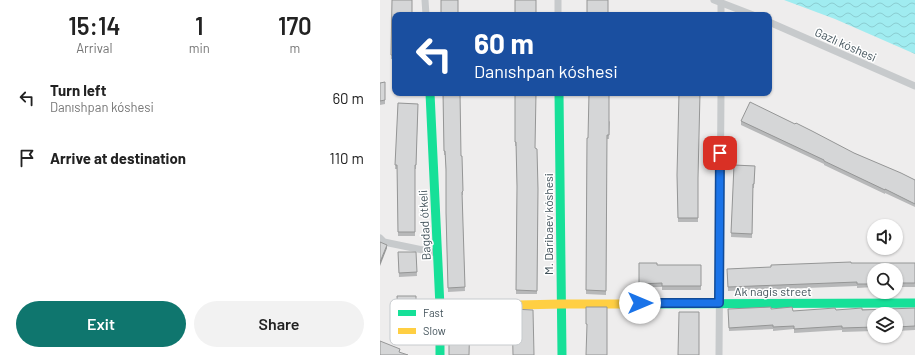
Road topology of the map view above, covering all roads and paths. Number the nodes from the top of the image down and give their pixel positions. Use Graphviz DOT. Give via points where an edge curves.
graph roads {
  1 [pos="425,0"];
  2 [pos="558,0"];
  3 [pos="718,1"];
  4 [pos="426,12"];
  5 [pos="558,12"];
  6 [pos="720,12"];
  7 [pos="746,12"];
  8 [pos="772,23"];
  9 [pos="915,86"];
  10 [pos="430,96"];
  11 [pos="559,96"];
  12 [pos="721,96"];
  13 [pos="380,238"];
  14 [pos="437,253"];
  15 [pos="440,299"];
  16 [pos="719,303"];
  17 [pos="915,303"];
  18 [pos="561,304"];
  19 [pos="522,305"];
  20 [pos="562,355"];
  21 [pos="718,355"];
  1 -- 4 [label="street"];
  2 -- 5 [label="street"];
  3 -- 6 [label="street"];
  3 -- 7 [label="street"];
  8 -- 9 [label="street, Gazlı kóshesi"];
  10 -- 14 [label="street, Bagdad ótkeli"];
  11 -- 18 [label="street, M. Daribaev kóshesi"];
  12 -- 16 [label="street"];
  13 -- 14 [label="street" via="384,242"];
  14 -- 15 [label="street, Bagdad ótkeli"];
  16 -- 17 [label="street, Ak nagis street"];
  16 -- 18 [label="street, Ak nagis street"];
  16 -- 21 [label="street"];
  18 -- 19 [label="street, Ak nagis street"];
  18 -- 20 [label="street, M. Daribaev kóshesi"];
}
